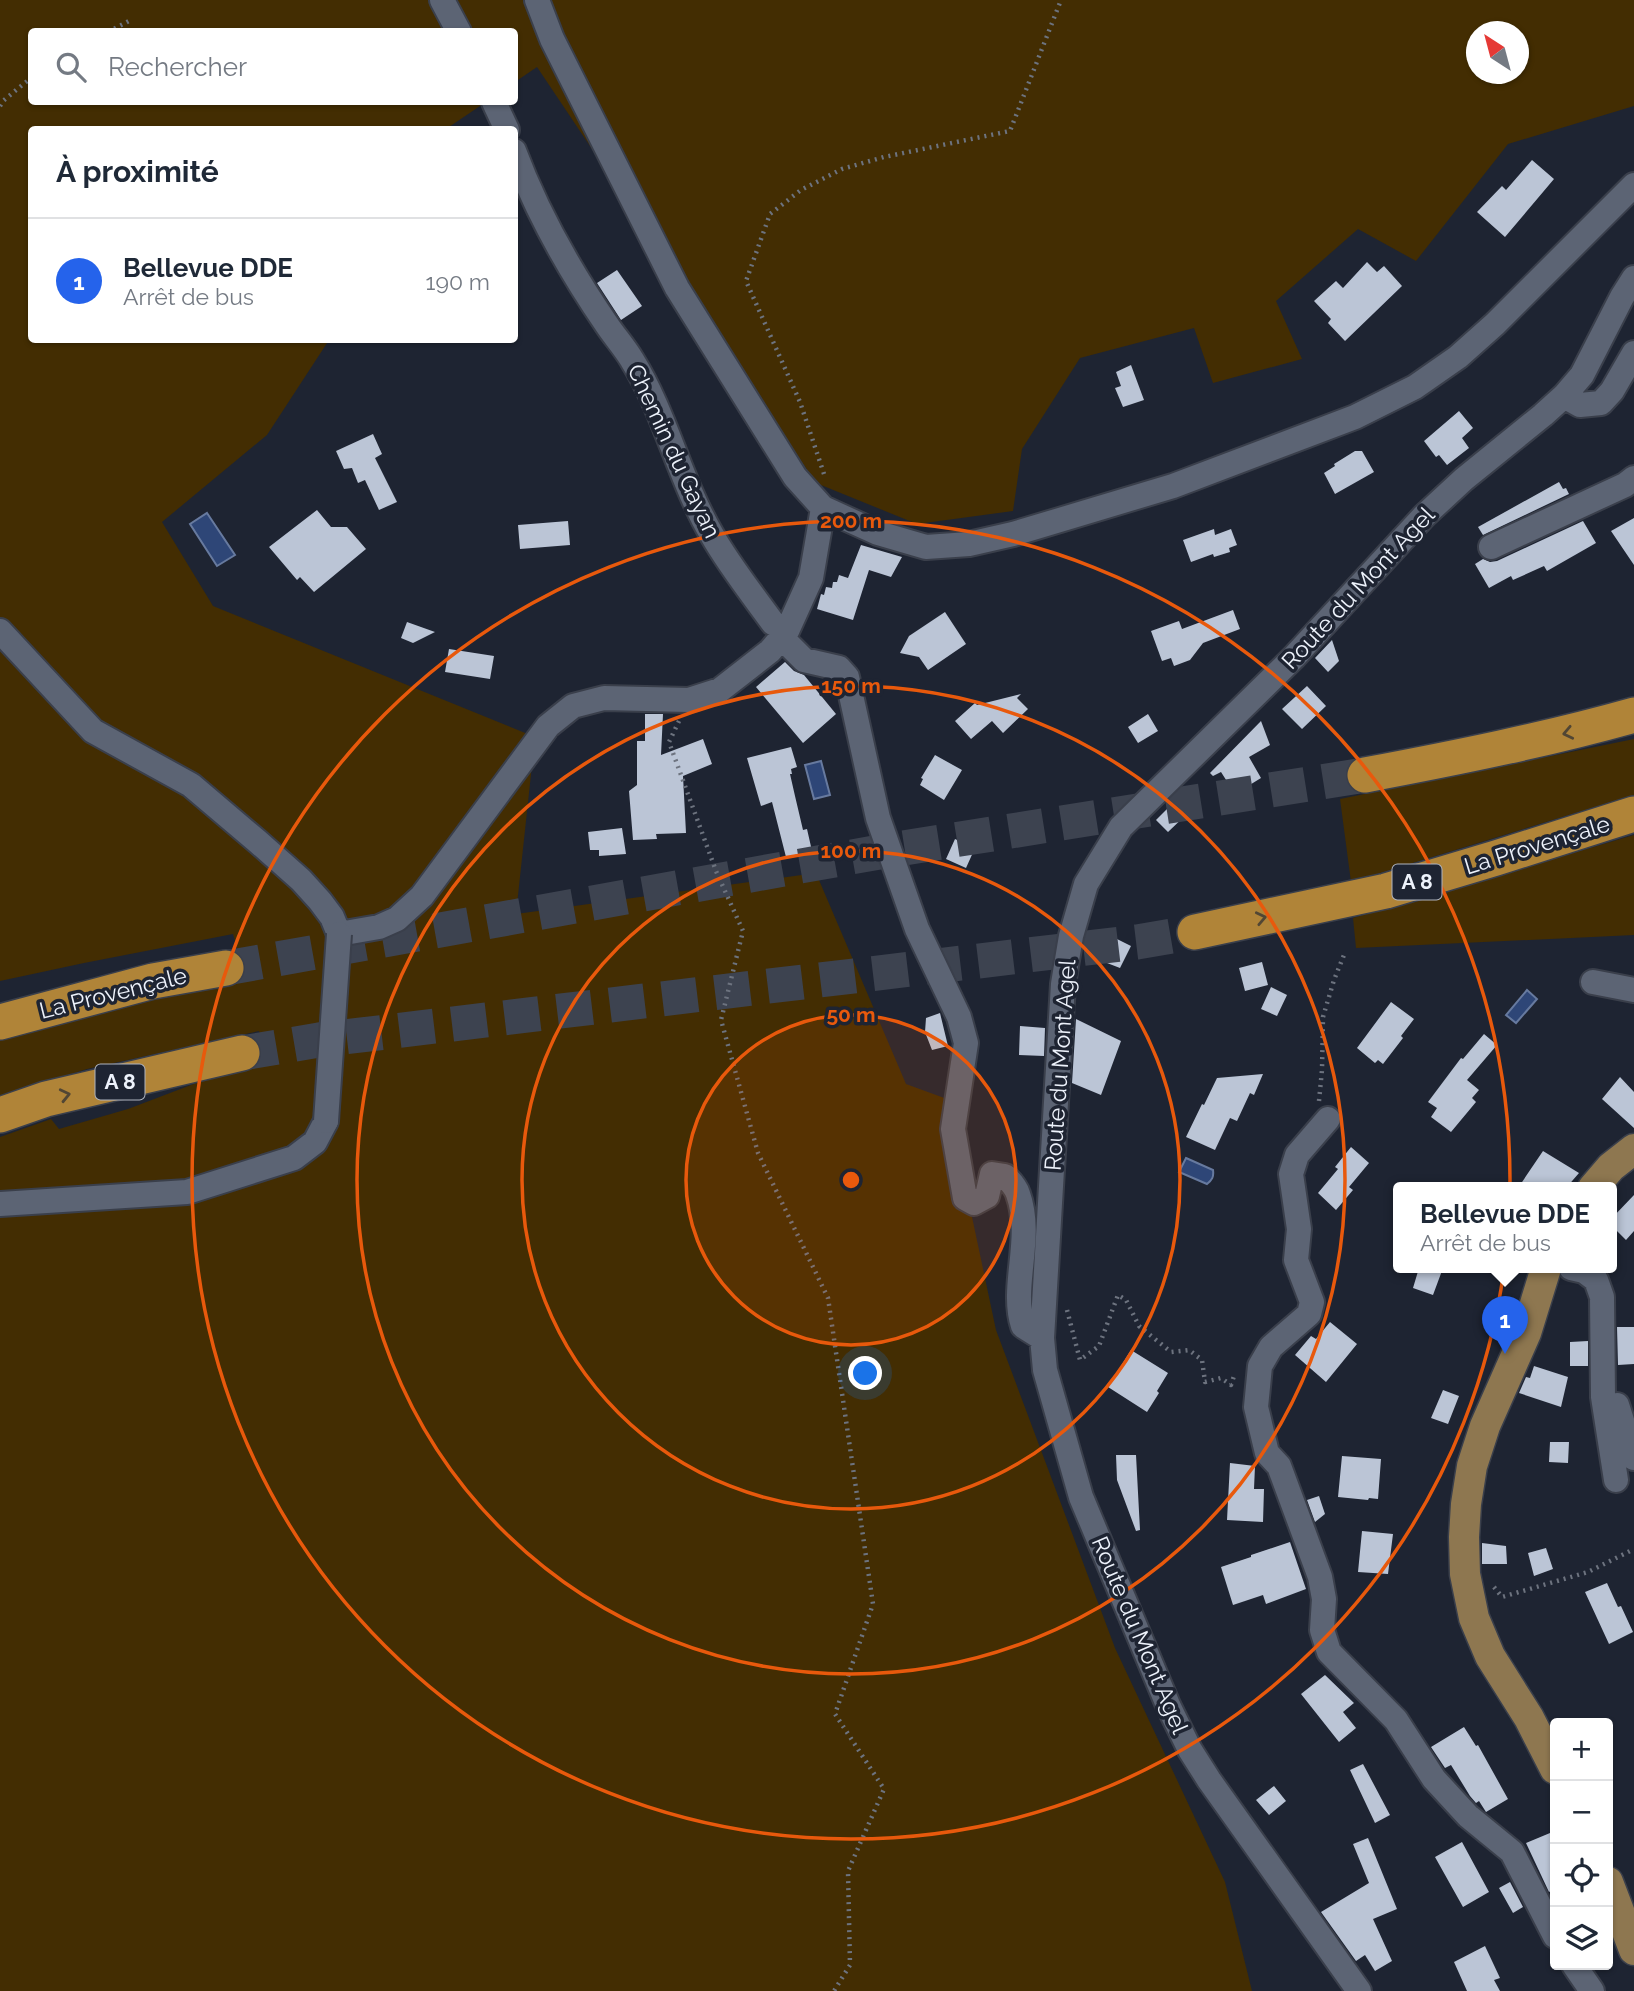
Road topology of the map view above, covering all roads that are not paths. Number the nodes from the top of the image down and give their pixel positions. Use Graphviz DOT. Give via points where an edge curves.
graph roads {
  1 [pos="442,0"];
  2 [pos="537,0"];
  3 [pos="456,28"];
  4 [pos="495,105"];
  5 [pos="505,126"];
  6 [pos="518,162"];
  7 [pos="1634,185"];
  8 [pos="1634,278"];
  9 [pos="1634,353"];
  10 [pos="1564,396"];
  11 [pos="1634,478"];
  12 [pos="823,508"];
  13 [pos="1491,547"];
  14 [pos="0,631"];
  15 [pos="784,634"];
  16 [pos="1634,715"];
  17 [pos="1365,775"];
  18 [pos="1634,814"];
  19 [pos="1195,932"];
  20 [pos="339,934"];
  21 [pos="226,968"];
  22 [pos="1593,982"];
  23 [pos="1634,990"];
  24 [pos="43,1009"];
  25 [pos="0,1011"];
  26 [pos="0,1022"];
  27 [pos="242,1054"];
  28 [pos="1323,1111"];
  29 [pos="0,1115"];
  30 [pos="1634,1149"];
  31 [pos="1598,1182"];
  32 [pos="0,1203"];
  33 [pos="1544,1273"];
  34 [pos="1587,1273"];
  35 [pos="1042,1338"];
  36 [pos="1603,1397"];
  37 [pos="1634,1458"];
  38 [pos="1616,1480"];
  39 [pos="1550,1759"];
  40 [pos="1613,1895"];
  41 [pos="1550,1926"];
  42 [pos="1634,1950"];
  43 [pos="1577,1970"];
  44 [pos="1359,1991"];
  45 [pos="1592,1991"];
  1 -- 3 [label="street"];
  2 -- 12 [label="street" via="677,288 795,477"];
  4 -- 5 [label="street"];
  6 -- 15 [label="street, Chemin du Gayan" via="565,259 654,401 712,535"];
  7 -- 12 [label="street" via="1458,357 1415,387 1355,417 1173,486 970,544 926,547 878,533"];
  8 -- 10 [label="street, Route du Mont Agel" via="1582,375"];
  9 -- 10 [label="street" via="1601,403 1580,405"];
  10 -- 35 [label="street, Route du Mont Agel" via="1424,516 1294,657 1121,827 1086,884 1063,984"];
  11 -- 13 [label="street"];
  12 -- 15 [label="street" via="811,578"];
  14 -- 20 [label="street" via="93,731 191,785 301,880 332,917"];
  15 -- 20 [label="street" via="770,651 720,690 689,700 604,698 573,706 548,726 422,896 397,919"];
  15 -- 35 [label="street, Chemin du Gayan" via="804,660 839,668 847,677 878,818 917,929 959,1017 966,1043 953,1129 965,1198 975,1203 987,1196 992,1174 1005,1176 1018,1192 1025,1242 1018,1311 1023,1326"];
  16 -- 17 [label="highway, one-way"];
  19 -- 18 [label="highway, La Provençale / A 8, one-way" via="1386,891"];
  20 -- 32 [label="street, bridge" via="326,1121 315,1142 294,1158 187,1192"];
  21 -- 24 [label="highway, La Provençale"];
  22 -- 23 [label="street"];
  24 -- 25 [label="highway"];
  24 -- 26 [label="highway, La Provençale"];
  29 -- 27 [label="highway, A 8, one-way" via="46,1099"];
  28 -- 41 [label="street" via="1291,1174 1299,1229 1296,1260 1312,1302 1309,1314 1271,1347 1260,1366 1256,1408 1267,1453 1279,1466 1320,1577 1322,1630 1329,1652 1395,1720 1434,1779 1468,1816 1512,1852"];
  30 -- 31 [label="main road"];
  33 -- 39 [label="main road" via="1472,1466 1466,1504 1465,1574 1474,1618 1490,1656"];
  34 -- 36 [label="street" via="1596,1280 1602,1297"];
  35 -- 44 [label="street, Route du Mont Agel" via="1045,1370 1081,1497 1190,1749"];
  36 -- 37 [label="street" via="1615,1399"];
  36 -- 38 [label="street"];
  40 -- 42 [label="main road"];
  43 -- 45 [label="street"];
}
